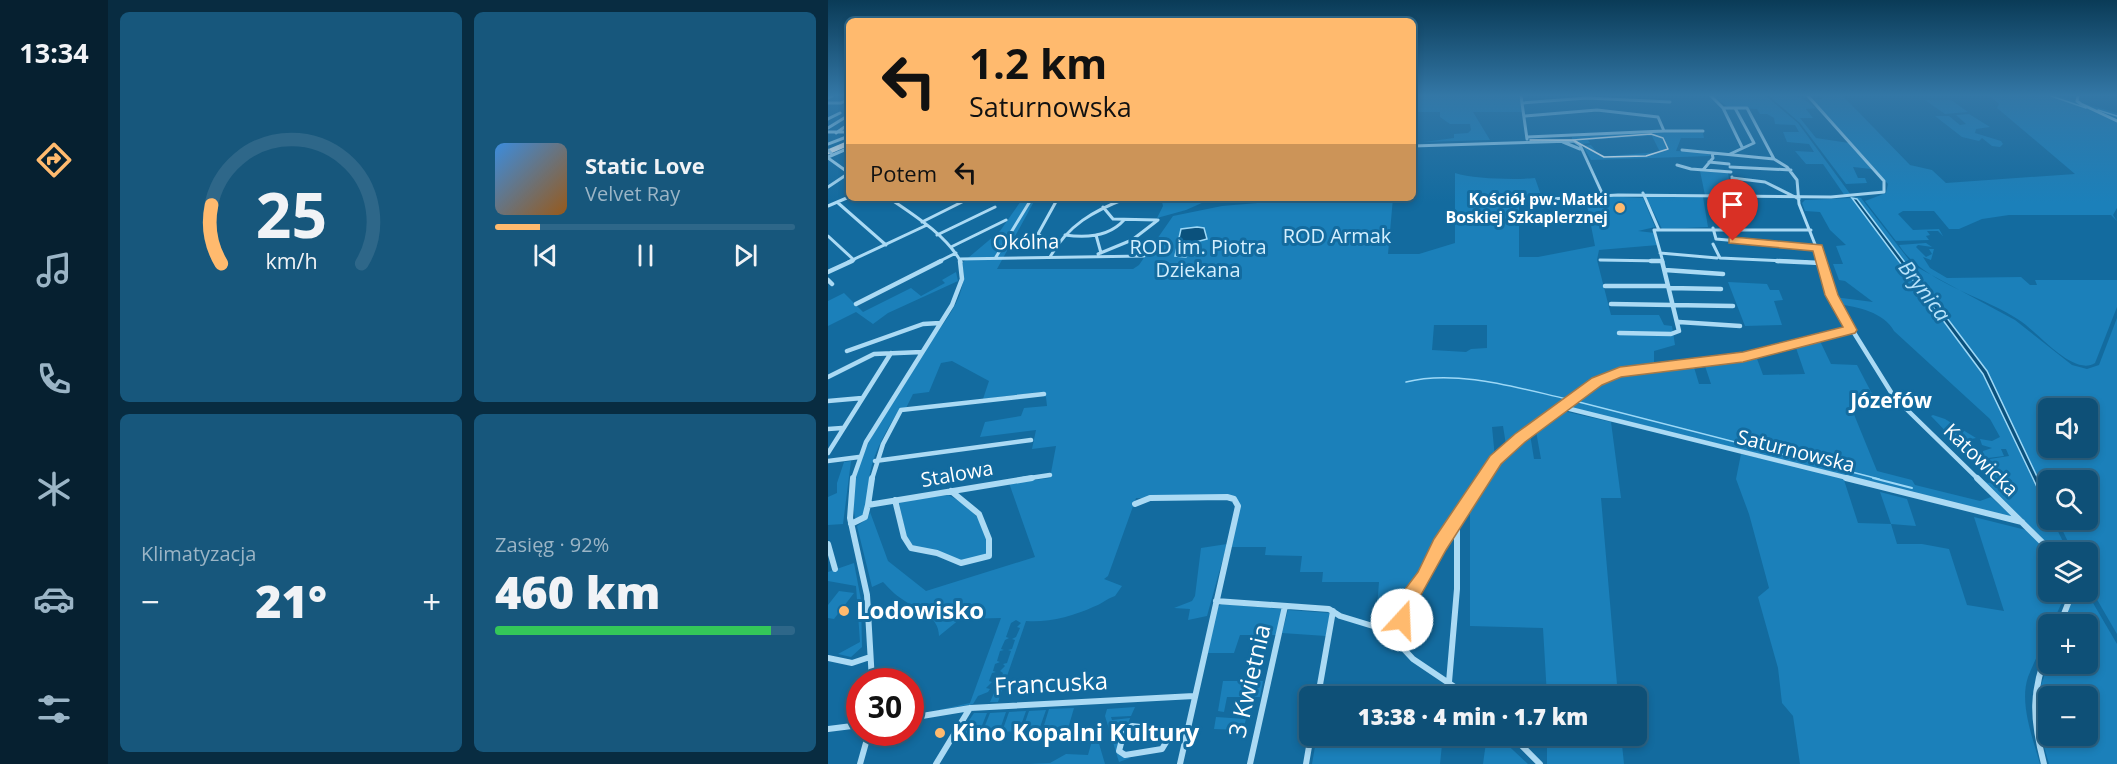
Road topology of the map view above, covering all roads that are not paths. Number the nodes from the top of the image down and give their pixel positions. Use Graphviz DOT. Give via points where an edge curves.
graph roads {
  1 [pos="832,132"];
  2 [pos="1526,132"];
  3 [pos="1653,132"];
  4 [pos="1734,132"];
  5 [pos="1748,132"];
  6 [pos="1760,132"];
  7 [pos="1840,132"];
  8 [pos="836,133"];
  9 [pos="846,137"];
  10 [pos="846,139"];
  11 [pos="1527,139"];
  12 [pos="846,140"];
  13 [pos="1416,146"];
  14 [pos="1742,147"];
  15 [pos="844,150"];
  16 [pos="1682,150"];
  17 [pos="829,153"];
  18 [pos="1712,153"];
  19 [pos="1727,155"];
  20 [pos="836,159"];
  21 [pos="1774,159"];
  22 [pos="1710,162"];
  23 [pos="1677,165"];
  24 [pos="1729,165"];
  25 [pos="843,169"];
  26 [pos="1703,170"];
  27 [pos="1791,170"];
  28 [pos="846,171"];
  29 [pos="1731,172"];
  30 [pos="846,175"];
  31 [pos="1732,178"];
  32 [pos="828,187"];
  33 [pos="1602,193"];
  34 [pos="1643,193"];
  35 [pos="846,198"];
  36 [pos="1736,198"];
  37 [pos="1798,199"];
  38 [pos="1533,200"];
  39 [pos="893,201"];
  40 [pos="964,201"];
  41 [pos="1030,201"];
  42 [pos="1056,201"];
  43 [pos="1119,201"];
  44 [pos="837,202"];
  45 [pos="1114,203"];
  46 [pos="828,206"];
  47 [pos="995,207"];
  48 [pos="1103,207"];
  49 [pos="1006,220"];
  50 [pos="1124,220"];
  51 [pos="922,222"];
  52 [pos="927,225"];
  53 [pos="1713,228"];
  54 [pos="1659,230"];
  55 [pos="1811,230"];
  56 [pos="937,235"];
  57 [pos="1096,235"];
  58 [pos="828,236"];
  59 [pos="1065,236"];
  60 [pos="1059,241"];
  61 [pos="1713,244"];
  62 [pos="886,245"];
  63 [pos="951,247"];
  64 [pos="1818,248"];
  65 [pos="956,253"];
  66 [pos="1101,253"];
  67 [pos="1660,253"];
  68 [pos="1092,256"];
  69 [pos="1144,256"];
  70 [pos="996,257"];
  71 [pos="1050,257"];
  72 [pos="1719,258"];
  73 [pos="959,259"];
  74 [pos="854,260"];
  75 [pos="1600,260"];
  76 [pos="1662,261"];
  77 [pos="1821,263"];
  78 [pos="1665,270"];
  79 [pos="828,272"];
  80 [pos="1723,274"];
  81 [pos="1605,286"];
  82 [pos="1669,287"];
  83 [pos="1721,289"];
  84 [pos="856,304"];
  85 [pos="1611,304"];
  86 [pos="1674,304"];
  87 [pos="1733,306"];
  88 [pos="1679,322"];
  89 [pos="940,323"];
  90 [pos="1740,326"];
  91 [pos="1850,330"];
  92 [pos="1619,333"];
  93 [pos="847,351"];
  94 [pos="922,352"];
  95 [pos="891,353"];
  96 [pos="828,377"];
  97 [pos="1044,394"];
  98 [pos="862,398"];
  99 [pos="828,401"];
  100 [pos="1562,407"];
  101 [pos="842,428"];
  102 [pos="828,429"];
  103 [pos="1031,440"];
  104 [pos="828,453"];
  105 [pos="859,457"];
  106 [pos="828,461"];
  107 [pos="875,461"];
  108 [pos="1050,475"];
  109 [pos="962,489"];
  110 [pos="951,491"];
  111 [pos="957,496"];
  112 [pos="895,500"];
  113 [pos="1135,504"];
  114 [pos="868,505"];
  115 [pos="2022,522"];
  116 [pos="1453,523"];
  117 [pos="851,524"];
  118 [pos="2042,542"];
  119 [pos="828,544"];
  120 [pos="835,569"];
  121 [pos="1216,601"];
  122 [pos="1285,606"];
  123 [pos="1333,611"];
  124 [pos="1392,635"];
  125 [pos="870,657"];
  126 [pos="828,658"];
  127 [pos="871,668"];
  128 [pos="2040,674"];
  129 [pos="1449,682"];
  130 [pos="1320,686"];
  131 [pos="1454,686"];
  132 [pos="1194,696"];
  133 [pos="970,708"];
  134 [pos="924,716"];
  135 [pos="846,727"];
  136 [pos="828,729"];
  137 [pos="1171,739"];
  138 [pos="865,746"];
  139 [pos="1309,746"];
  140 [pos="1522,746"];
  141 [pos="860,764"];
  142 [pos="936,764"];
  143 [pos="1180,764"];
  144 [pos="1250,764"];
  145 [pos="1306,764"];
  146 [pos="1540,764"];
  147 [pos="2044,764"];
  1 -- 8 [label="street"];
  2 -- 11 [label="street"];
  3 -- 11 [label="street"];
  4 -- 14 [label="street"];
  5 -- 14 [label="street" via="1754,142"];
  6 -- 21 [label="street"];
  7 -- 37 [label="street" via="1885,183 1886,190 1881,194"];
  8 -- 9 [label="street"];
  10 -- 17 [label="street"];
  11 -- 13 [label="street"];
  11 -- 33 [label="street" via="1558,140 1582,151"];
  12 -- 17 [label="highway"];
  14 -- 19 [label="street"];
  15 -- 17 [label="street"];
  15 -- 20 [label="street"];
  16 -- 18 [label="street"];
  17 -- 20 [label="street"];
  17 -- 25 [label="street"];
  18 -- 19 [label="street"];
  18 -- 22 [label="street"];
  19 -- 21 [label="street"];
  19 -- 24 [label="street"];
  20 -- 25 [label="street"];
  21 -- 27 [label="street"];
  22 -- 24 [label="street"];
  22 -- 26 [label="street"];
  23 -- 26 [label="street"];
  24 -- 27 [label="street"];
  24 -- 29 [label="street"];
  25 -- 28 [label="street"];
  26 -- 29 [label="street"];
  27 -- 37 [label="street" via="1798,182"];
  29 -- 31 [label="street"];
  30 -- 32 [label="street"];
  31 -- 36 [label="street"];
  31 -- 37 [label="street" via="1765,182"];
  33 -- 34 [label="street"];
  33 -- 38 [label="street"];
  34 -- 36 [label="street"];
  34 -- 54 [label="street"];
  35 -- 44 [label="street"];
  36 -- 37 [label="street"];
  37 -- 55 [label="street"];
  39 -- 51 [label="street"];
  40 -- 51 [label="street"];
  41 -- 70 [label="street"];
  42 -- 60 [label="street" via="1038,234"];
  43 -- 45 [label="street"];
  44 -- 46 [label="street"];
  44 -- 62 [label="street"];
  45 -- 48 [label="street"];
  47 -- 56 [label="street"];
  48 -- 50 [label="street" via="1113,219"];
  48 -- 59 [label="street" via="1085,215"];
  49 -- 63 [label="street"];
  50 -- 57 [label="street"];
  50 -- 66 [label="street, Okólna" via="1158,220 1132,240"];
  51 -- 52 [label="street"];
  52 -- 56 [label="street"];
  52 -- 62 [label="street"];
  53 -- 54 [label="street"];
  53 -- 55 [label="street"];
  53 -- 64 [label="street" via="1716,239"];
  54 -- 67 [label="street" via="1654,230"];
  55 -- 64 [label="street"];
  56 -- 63 [label="street"];
  57 -- 59 [label="street"];
  57 -- 66 [label="street"];
  58 -- 74 [label="street"];
  59 -- 60 [label="street"];
  60 -- 71 [label="street"];
  61 -- 72 [label="street"];
  62 -- 74 [label="street"];
  63 -- 65 [label="street"];
  64 -- 77 [label="street"];
  65 -- 73 [label="street"];
  65 -- 84 [label="street"];
  66 -- 68 [label="street, Okólna"];
  67 -- 72 [label="street"];
  67 -- 76 [label="street"];
  68 -- 69 [label="street, Okólna"];
  68 -- 71 [label="street, Okólna"];
  70 -- 71 [label="street, Okólna"];
  70 -- 73 [label="street, Okólna"];
  72 -- 77 [label="street"];
  73 -- 89 [label="street" via="961,284"];
  74 -- 79 [label="street"];
  75 -- 76 [label="street"];
  76 -- 78 [label="street"];
  77 -- 91 [label="street" via="1833,299"];
  78 -- 80 [label="street"];
  78 -- 82 [label="street"];
  81 -- 82 [label="street"];
  82 -- 83 [label="street"];
  82 -- 86 [label="street"];
  85 -- 86 [label="street"];
  86 -- 87 [label="street"];
  86 -- 88 [label="street"];
  88 -- 90 [label="street"];
  88 -- 92 [label="street" via="1679,331 1671,334"];
  89 -- 93 [label="street" via="918,326"];
  89 -- 94 [label="street"];
  91 -- 100 [label="street" via="1743,357 1611,374"];
  91 -- 115 [label="street, Katowicka" via="1903,408"];
  94 -- 95 [label="street"];
  94 -- 105 [label="street"];
  95 -- 96 [label="street" via="866,356"];
  95 -- 98 [label="street"];
  97 -- 107 [label="street" via="901,410"];
  98 -- 99 [label="street"];
  98 -- 101 [label="street"];
  100 -- 115 [label="street, Saturnowska"];
  100 -- 116 [label="street" via="1507,448"];
  101 -- 102 [label="street"];
  101 -- 104 [label="street"];
  103 -- 107 [label="street"];
  105 -- 106 [label="street"];
  105 -- 117 [label="street" via="851,485"];
  107 -- 114 [label="street"];
  108 -- 109 [label="street, Stalowa"];
  109 -- 110 [label="street, Stalowa"];
  109 -- 111 [label="street"];
  110 -- 111 [label="street"];
  110 -- 112 [label="street, Stalowa"];
  111 -- 112 [label="street" via="982,518 991,550 988,556 962,564 908,546"];
  112 -- 114 [label="street, Stalowa"];
  113 -- 121 [label="street" via="1150,498 1227,497 1237,501"];
  114 -- 117 [label="street" via="865,517"];
  115 -- 118 [label="street, Katowicka"];
  116 -- 124 [label="street" via="1412,592 1400,625"];
  116 -- 129 [label="street" via="1457,529 1457,589"];
  117 -- 125 [label="street" via="867,591"];
  119 -- 120 [label="street"];
  121 -- 122 [label="street"];
  121 -- 132 [label="street"];
  122 -- 123 [label="street"];
  122 -- 144 [label="street, 3 Kwietnia"];
  123 -- 124 [label="street" via="1381,627"];
  123 -- 130 [label="street"];
  124 -- 129 [label="street" via="1413,658"];
  125 -- 126 [label="street" via="852,663"];
  125 -- 127 [label="street"];
  128 -- 147 [label="street" via="2033,696 2034,720"];
  129 -- 131 [label="street"];
  132 -- 133 [label="street, Francuska"];
  132 -- 143 [label="street"];
  133 -- 134 [label="street, Francuska"];
  133 -- 142 [label="street"];
  135 -- 136 [label="street"];
  137 -- 137 [label="street" via="1162,749 1139,755 1119,751 1124,732 1132,726 1165,729"];
  138 -- 141 [label="street"];
  139 -- 145 [label="street"];
  140 -- 146 [label="street"];
}
